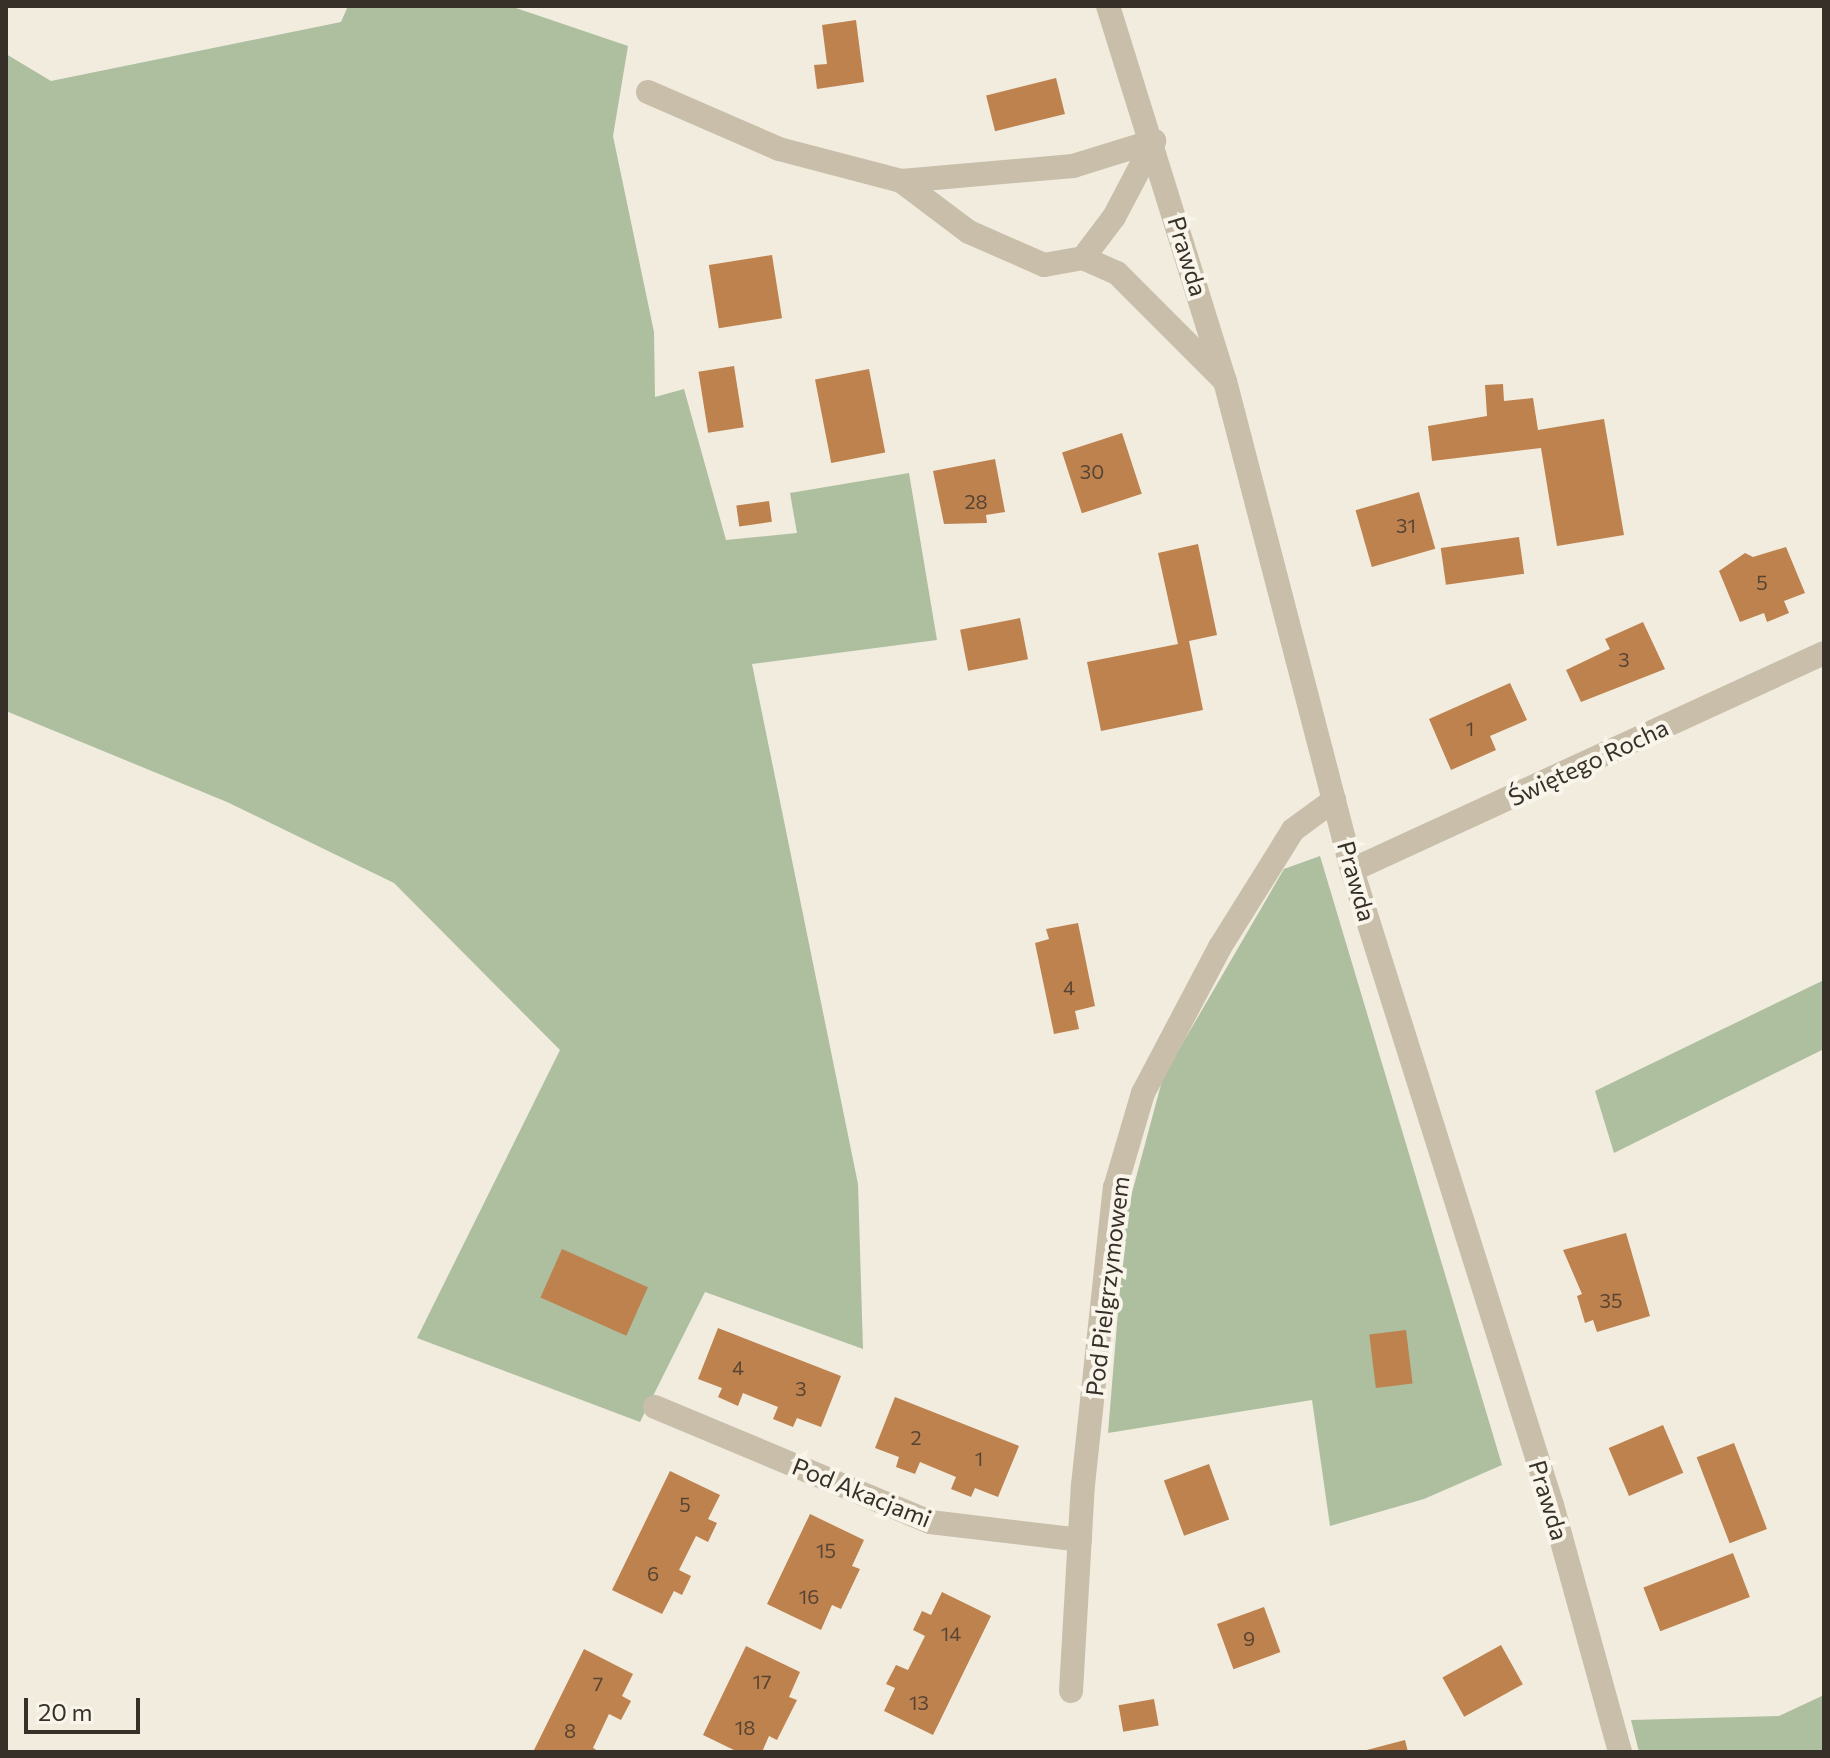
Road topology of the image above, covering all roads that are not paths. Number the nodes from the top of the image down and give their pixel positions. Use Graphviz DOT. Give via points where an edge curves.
graph roads {
  1 [pos="1108,6"];
  2 [pos="648,92"];
  3 [pos="1154,141"];
  4 [pos="901,181"];
  5 [pos="1083,258"];
  6 [pos="1225,381"];
  7 [pos="1824,653"];
  8 [pos="1334,800"];
  9 [pos="1352,870"];
  10 [pos="655,1407"];
  11 [pos="1080,1540"];
  12 [pos="1071,1691"];
  13 [pos="1620,1752"];
  1 -- 3 [label="street, Prawda"];
  2 -- 4 [label="street" via="779,149"];
  3 -- 4 [label="street" via="1073,166"];
  3 -- 5 [label="street" via="1114,217"];
  3 -- 6 [label="street, Prawda"];
  4 -- 5 [label="street" via="969,232 1044,265"];
  5 -- 6 [label="street" via="1117,273"];
  6 -- 8 [label="street, Prawda"];
  7 -- 9 [label="street, Świętego Rocha"];
  8 -- 9 [label="street, Prawda"];
  8 -- 11 [label="street, Pod Pielgrzymowem" via="1293,830 1263,872 1143,1093 1115,1188"];
  9 -- 13 [label="street, Prawda" via="1552,1505"];
  10 -- 11 [label="street, Pod Akacjami" via="930,1522"];
  11 -- 12 [label="street, Pod Pielgrzymowem"];
}
